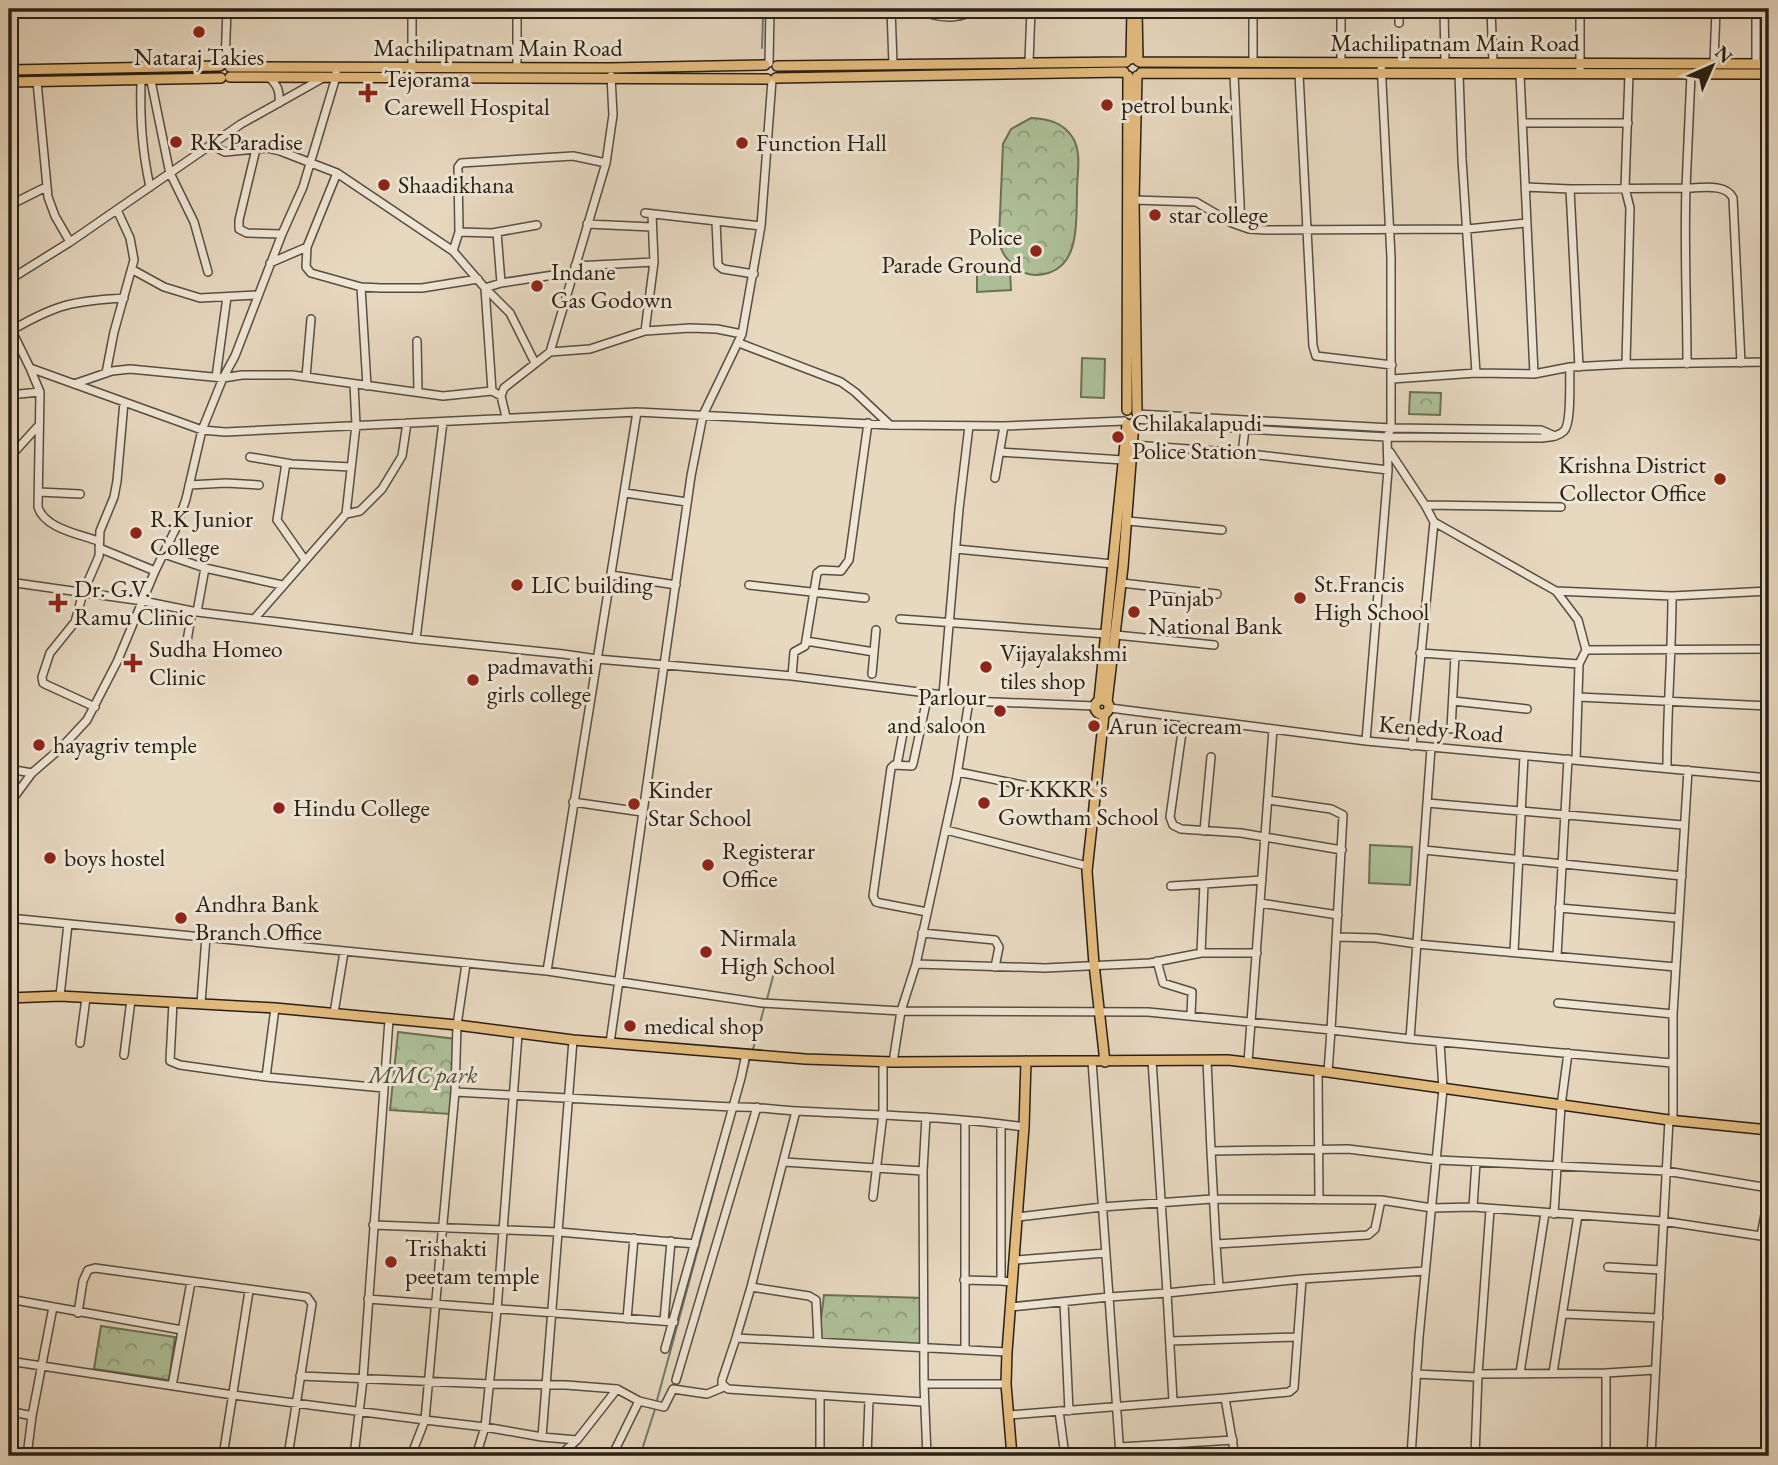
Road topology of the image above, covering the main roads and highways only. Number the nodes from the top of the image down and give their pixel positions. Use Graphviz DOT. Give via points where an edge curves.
graph roads {
  1 [pos="1134,9"];
  2 [pos="1769,64"];
  3 [pos="770,65"];
  4 [pos="1133,68"];
  5 [pos="9,70"];
  6 [pos="225,70"];
  7 [pos="336,72"];
  8 [pos="347,72"];
  9 [pos="1769,74"];
  10 [pos="772,79"];
  11 [pos="9,82"];
  12 [pos="1132,418"];
  13 [pos="1111,635"];
  14 [pos="9,998"];
  15 [pos="1026,1061"];
  16 [pos="1105,1062"];
  17 [pos="1769,1130"];
  18 [pos="1012,1456"];
  1 -- 4 [label="main road"];
  2 -- 4 [label="main road, Machilipatnam Main Road" via="1253,62"];
  3 -- 4 [label="main road, Machilipatnam Main Road" via="1029,62"];
  3 -- 8 [label="main road, Machilipatnam Main Road" via="412,66"];
  3 -- 10 [label="main road" via="778,74"];
  3 -- 10 [label="main road" via="762,73"];
  4 -- 9 [label="main road, Machilipatnam Main Road" via="1234,74"];
  4 -- 10 [label="main road, Machilipatnam Main Road"];
  4 -- 12 [label="main road"];
  4 -- 12 [label="main road"];
  5 -- 6 [label="main road, Machilipatnam Main Road"];
  6 -- 7 [label="main road, Machilipatnam Main Road"];
  6 -- 7 [label="main road, Machilipatnam Main Road" via="269,77"];
  6 -- 11 [label="main road, Machilipatnam Main Road" via="146,81"];
  7 -- 8 [label="main road, Machilipatnam Main Road"];
  8 -- 10 [label="main road, Machilipatnam Main Road" via="412,78"];
  12 -- 13 [label="main road" via="1123,460"];
  12 -- 13 [label="main road" via="1128,521"];
  13 -- 16 [label="main road" via="1087,866"];
  14 -- 15 [label="main road" via="61,990 86,998 173,1002 201,995 275,1008 335,1005 388,1020 610,1043 888,1062"];
  15 -- 16 [label="main road"];
  15 -- 18 [label="main road" via="1007,1352"];
  16 -- 17 [label="main road" via="1248,1062 1671,1121"];
}
